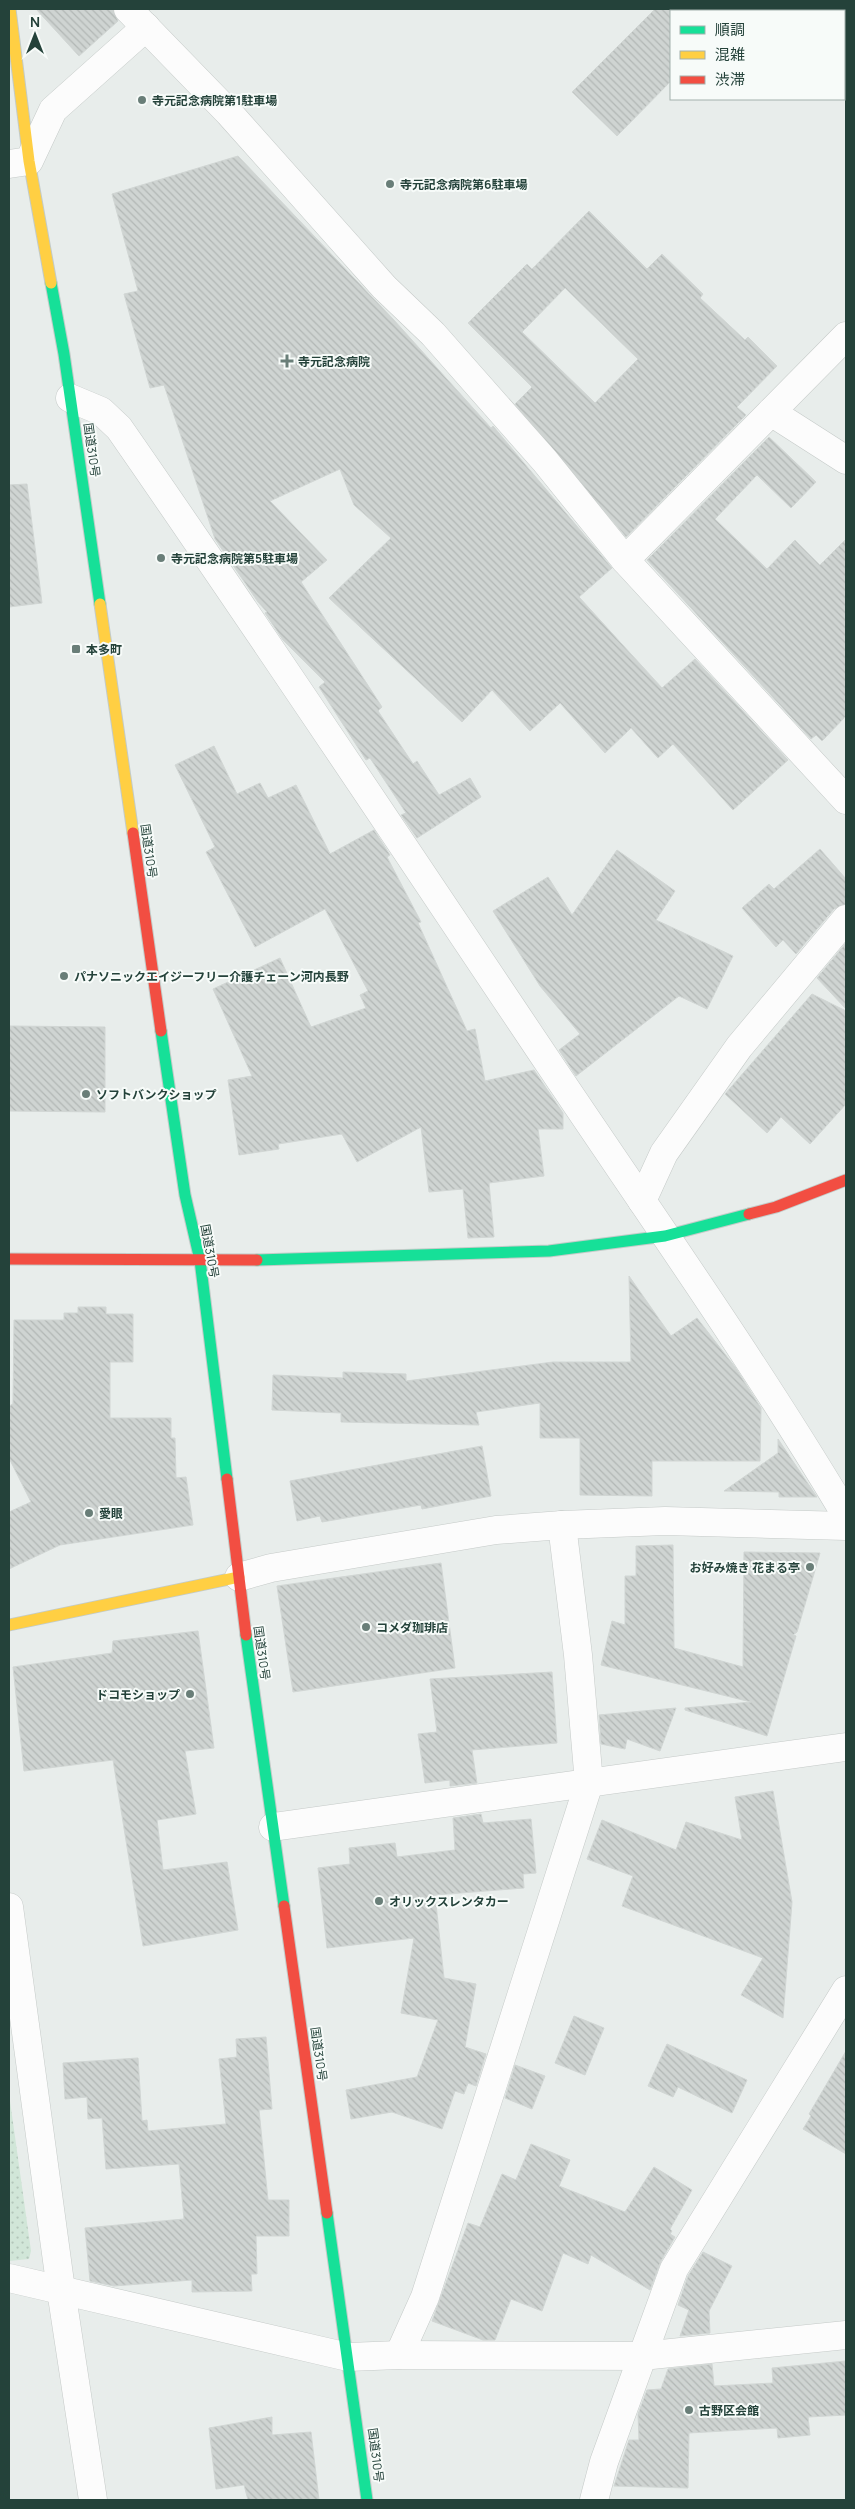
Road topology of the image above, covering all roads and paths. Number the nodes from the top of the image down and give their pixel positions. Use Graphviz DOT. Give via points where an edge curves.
graph roads {
  1 [pos="10,9"];
  2 [pos="137,18"];
  3 [pos="19,163"];
  4 [pos="846,336"];
  5 [pos="70,398"];
  6 [pos="771,412"];
  7 [pos="846,460"];
  8 [pos="625,560"];
  9 [pos="846,800"];
  10 [pos="846,919"];
  11 [pos="846,1180"];
  12 [pos="642,1201"];
  13 [pos="666,1236"];
  14 [pos="9,1259"];
  15 [pos="200,1260"];
  16 [pos="846,1515"];
  17 [pos="562,1525"];
  18 [pos="846,1526"];
  19 [pos="239,1577"];
  20 [pos="9,1625"];
  21 [pos="846,1747"];
  22 [pos="589,1782"];
  23 [pos="273,1827"];
  24 [pos="9,1907"];
  25 [pos="846,1990"];
  26 [pos="9,2278"];
  27 [pos="61,2290"];
  28 [pos="846,2335"];
  29 [pos="399,2355"];
  30 [pos="642,2356"];
  31 [pos="348,2357"];
  32 [pos="93,2500"];
  33 [pos="367,2500"];
  34 [pos="594,2500"];
  1 -- 3 [label="main road, 国道310号"];
  2 -- 3 [label="street" via="53,110"];
  2 -- 8 [label="street" via="228,113 384,287 432,334 545,461"];
  3 -- 5 [label="main road, 国道310号"];
  4 -- 6 [label="street"];
  5 -- 12 [label="street" via="101,411 119,428 240,602"];
  5 -- 15 [label="main road, 国道310号" via="185,1195"];
  6 -- 7 [label="street"];
  6 -- 8 [label="street"];
  8 -- 9 [label="street"];
  10 -- 12 [label="street" via="739,1047 664,1153"];
  11 -- 13 [label="main road" via="776,1207"];
  12 -- 13 [label="street"];
  13 -- 15 [label="main road" via="549,1251"];
  13 -- 16 [label="street" via="800,1438"];
  14 -- 15 [label="main road"];
  15 -- 19 [label="main road, 国道310号"];
  17 -- 18 [label="street" via="665,1521"];
  17 -- 19 [label="street" via="496,1530 271,1568"];
  17 -- 22 [label="street"];
  19 -- 20 [label="main road"];
  19 -- 23 [label="main road, 国道310号"];
  21 -- 22 [label="street"];
  22 -- 23 [label="street"];
  22 -- 29 [label="street" via="424,2297"];
  23 -- 31 [label="main road, 国道310号"];
  24 -- 27 [label="street"];
  25 -- 30 [label="street" via="674,2268"];
  26 -- 27 [label="street"];
  27 -- 31 [label="street"];
  27 -- 32 [label="street"];
  28 -- 30 [label="street"];
  29 -- 30 [label="street"];
  29 -- 31 [label="street"];
  30 -- 34 [label="street" via="604,2462"];
  31 -- 33 [label="main road, 国道310号"];
}
